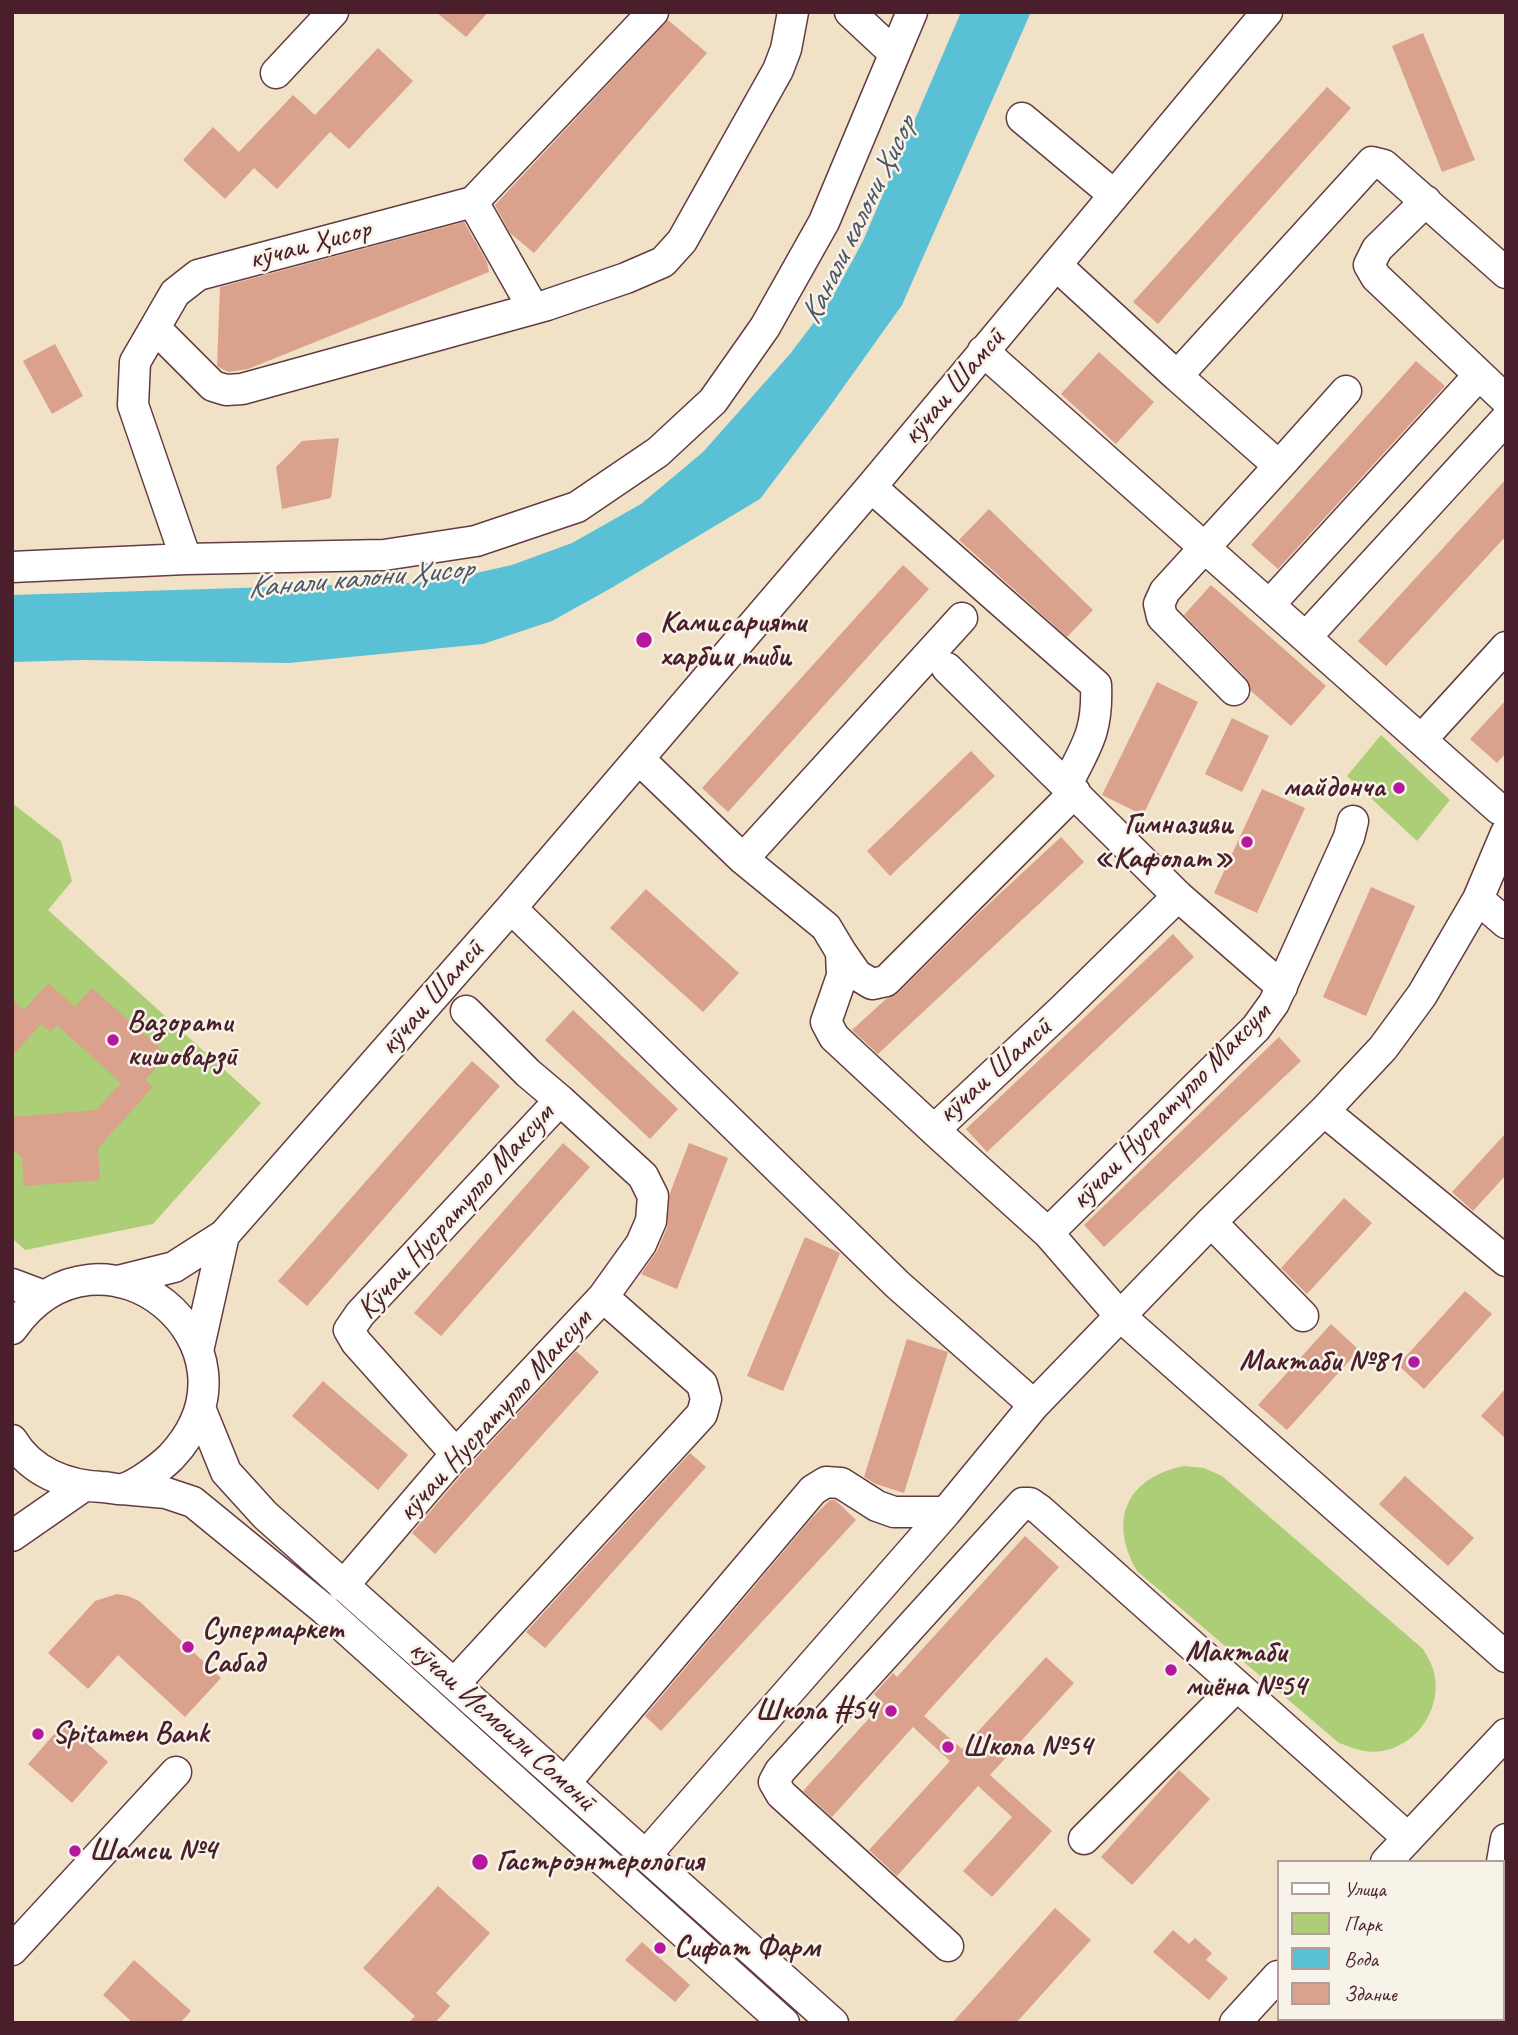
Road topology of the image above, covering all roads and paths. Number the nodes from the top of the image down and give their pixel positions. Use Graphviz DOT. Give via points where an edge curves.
graph roads {
  1 [pos="333,12"];
  2 [pos="653,12"];
  3 [pos="793,12"];
  4 [pos="850,12"];
  5 [pos="912,12"];
  6 [pos="1267,12"];
  7 [pos="894,53"];
  8 [pos="276,73"];
  9 [pos="1022,118"];
  10 [pos="1114,195"];
  11 [pos="1426,201"];
  12 [pos="473,202"];
  13 [pos="1056,265"];
  14 [pos="1506,273"];
  15 [pos="533,309"];
  16 [pos="155,328"];
  17 [pos="983,351"];
  18 [pos="1479,375"];
  19 [pos="1177,376"];
  20 [pos="1346,391"];
  21 [pos="1506,401"];
  22 [pos="1506,419"];
  23 [pos="1279,466"];
  24 [pos="871,487"];
  25 [pos="1205,546"];
  26 [pos="186,559"];
  27 [pos="12,567"];
  28 [pos="1270,604"];
  29 [pos="962,618"];
  30 [pos="1306,636"];
  31 [pos="1506,647"];
  32 [pos="947,668"];
  33 [pos="1234,690"];
  34 [pos="1422,739"];
  35 [pos="639,759"];
  36 [pos="1071,788"];
  37 [pos="1353,821"];
  38 [pos="1502,821"];
  39 [pos="743,859"];
  40 [pos="1178,896"];
  41 [pos="1478,899"];
  42 [pos="511,908"];
  43 [pos="1506,923"];
  44 [pos="841,952"];
  45 [pos="1282,986"];
  46 [pos="466,1011"];
  47 [pos="560,1100"];
  48 [pos="1324,1111"];
  49 [pos="934,1130"];
  50 [pos="1210,1222"];
  51 [pos="1048,1233"];
  52 [pos="224,1235"];
  53 [pos="1506,1261"];
  54 [pos="118,1281"];
  55 [pos="12,1284"];
  56 [pos="44,1296"];
  57 [pos="603,1297"];
  58 [pos="1120,1316"];
  59 [pos="1303,1316"];
  60 [pos="12,1329"];
  61 [pos="198,1351"];
  62 [pos="1034,1405"];
  63 [pos="201,1408"];
  64 [pos="12,1440"];
  65 [pos="456,1454"];
  66 [pos="84,1486"];
  67 [pos="122,1489"];
  68 [pos="946,1512"];
  69 [pos="12,1536"];
  70 [pos="343,1586"];
  71 [pos="1506,1657"];
  72 [pos="455,1683"];
  73 [pos="1236,1687"];
  74 [pos="1506,1734"];
  75 [pos="176,1772"];
  76 [pos="566,1782"];
  77 [pos="1408,1838"];
  78 [pos="1084,1839"];
  79 [pos="1506,1839"];
  80 [pos="646,1855"];
  81 [pos="1388,1860"];
  82 [pos="1502,1860"];
  83 [pos="948,1946"];
  84 [pos="12,1950"];
  85 [pos="1276,1979"];
  86 [pos="1249,2018"];
  87 [pos="784,2023"];
  88 [pos="833,2023"];
  1 -- 8 [label="street"];
  2 -- 12 [label="street"];
  3 -- 15 [label="street" via="778,70 682,242 663,262"];
  4 -- 7 [label="street"];
  5 -- 7 [label="street"];
  6 -- 10 [label="street, кӯчаи Шамсӣ"];
  7 -- 26 [label="street" via="824,222 765,327 713,401 658,452 577,507 476,541 384,555"];
  9 -- 10 [label="street"];
  10 -- 13 [label="street, кӯчаи Шамсӣ"];
  11 -- 14 [label="street"];
  11 -- 18 [label="street" via="1377,248 1369,265 1376,277"];
  11 -- 19 [label="street" via="1384,165 1372,162"];
  12 -- 15 [label="street"];
  12 -- 16 [label="street, кӯчаи Ҳисор" via="198,275 175,293"];
  13 -- 17 [label="street, кӯчаи Шамсӣ"];
  13 -- 19 [label="street"];
  15 -- 16 [label="street" via="226,390 205,379"];
  16 -- 26 [label="street, кӯчаи Ҳисор" via="135,362 134,405"];
  17 -- 24 [label="street, кӯчаи Шамсӣ"];
  17 -- 25 [label="street"];
  18 -- 21 [label="street"];
  18 -- 28 [label="street"];
  19 -- 23 [label="street"];
  20 -- 23 [label="street"];
  22 -- 30 [label="street"];
  23 -- 25 [label="street"];
  24 -- 35 [label="street, кӯчаи Шамсӣ"];
  24 -- 36 [label="street" via="1096,685 1093,733"];
  25 -- 28 [label="street"];
  25 -- 33 [label="street" via="1159,604 1162,617"];
  26 -- 27 [label="street"];
  28 -- 30 [label="street"];
  29 -- 39 [label="street"];
  30 -- 34 [label="street"];
  31 -- 34 [label="street"];
  32 -- 36 [label="street"];
  34 -- 38 [label="street"];
  35 -- 39 [label="street"];
  35 -- 42 [label="street, кӯчаи Шамсӣ"];
  36 -- 40 [label="street"];
  36 -- 44 [label="street" via="886,981 872,984 857,975"];
  37 -- 45 [label="street, кӯчаи Нусратулло Максум"];
  38 -- 41 [label="street"];
  39 -- 44 [label="street" via="826,927"];
  40 -- 45 [label="street"];
  40 -- 49 [label="street, кӯчаи Шамсӣ"];
  41 -- 43 [label="street"];
  41 -- 48 [label="street" via="1422,995 1383,1048"];
  42 -- 52 [label="street, кӯчаи Шамсӣ"];
  42 -- 62 [label="street" via="898,1284"];
  44 -- 49 [label="street, кӯчаи Шамсӣ" via="842,976 826,1021 834,1037"];
  45 -- 51 [label="street, кӯчаи Нусратулло Максум" via="1256,1028"];
  46 -- 47 [label="street, Кӯчаи Нусратулло Максум"];
  47 -- 57 [label="street" via="643,1176 653,1196 651,1221 641,1244"];
  47 -- 65 [label="street, Кӯчаи Нусратулло Максум" via="349,1330"];
  48 -- 50 [label="street"];
  48 -- 53 [label="street"];
  49 -- 51 [label="street, кӯчаи Нусратулло Максум"];
  50 -- 58 [label="street"];
  50 -- 59 [label="street"];
  51 -- 58 [label="street, кӯчаи Нусратулло Максум"];
  52 -- 54 [label="street, кӯчаи Шамсӣ" via="174,1267"];
  52 -- 61 [label="street, кӯчаи Шамсӣ"];
  54 -- 56 [label="street, кӯчаи Шамсӣ" via="67,1285"];
  54 -- 61 [label="street, кӯчаи Шамсӣ" via="145,1290 168,1305 186,1326"];
  55 -- 56 [label="street"];
  56 -- 60 [label="street, кӯчаи Шамсӣ"];
  57 -- 65 [label="street, кӯчаи Нусратулло Максум"];
  57 -- 72 [label="street, кӯчаи Нусратулло Максум" via="702,1384 706,1399 702,1414"];
  58 -- 62 [label="street"];
  58 -- 71 [label="street, кӯчаи Нусратулло Максум"];
  61 -- 63 [label="street, кӯчаи Шамсӣ" via="203,1379"];
  62 -- 68 [label="street"];
  63 -- 67 [label="street, кӯчаи Шамсӣ" via="186,1441 161,1467"];
  63 -- 70 [label="street, кӯчаи Исмоили Сомонӣ" via="226,1472 265,1515"];
  64 -- 66 [label="street" via="45,1472"];
  65 -- 70 [label="street, кӯчаи Нусратулло Максум"];
  66 -- 67 [label="street"];
  66 -- 69 [label="street"];
  67 -- 87 [label="street, кӯчаи Исмоили Сомонӣ" via="166,1493 193,1502 325,1610"];
  68 -- 76 [label="street" via="894,1512 841,1483 826,1482 814,1490"];
  68 -- 80 [label="street"];
  70 -- 72 [label="street, кӯчаи Исмоили Сомонӣ"];
  72 -- 76 [label="street, кӯчаи Исмоили Сомонӣ"];
  73 -- 77 [label="street"];
  73 -- 78 [label="street"];
  73 -- 83 [label="street" via="1040,1510 1023,1503 780,1770 774,1782 781,1794"];
  74 -- 77 [label="street"];
  75 -- 84 [label="street"];
  76 -- 80 [label="street, кӯчаи Исмоили Сомонӣ"];
  77 -- 81 [label="street"];
  79 -- 82 [label="street"];
  80 -- 88 [label="street, кӯчаи Исмоили Сомонӣ"];
  85 -- 86 [label="street"];
}
